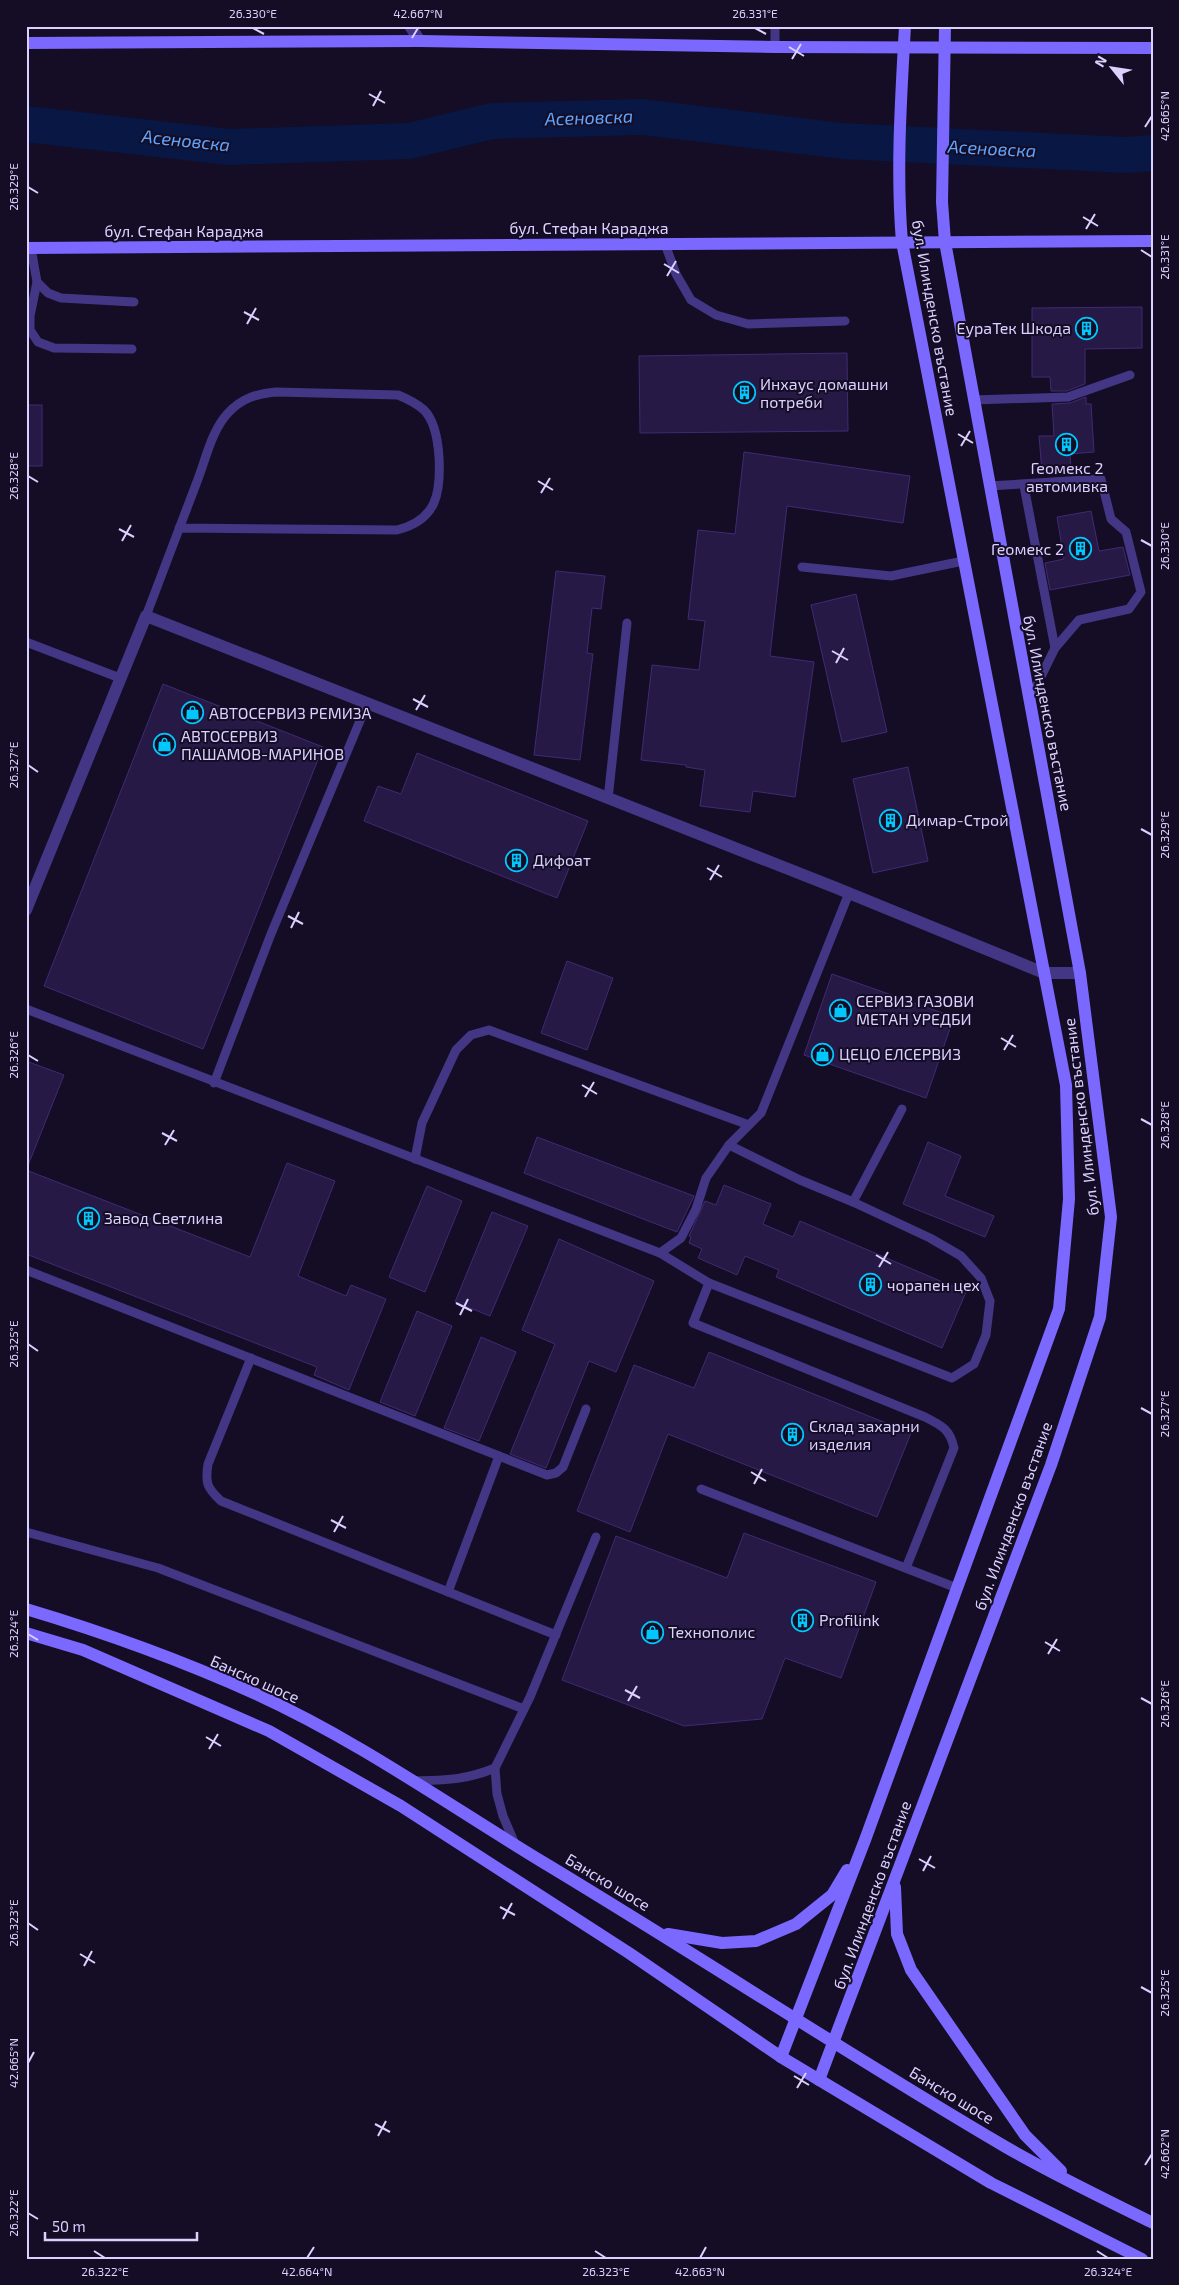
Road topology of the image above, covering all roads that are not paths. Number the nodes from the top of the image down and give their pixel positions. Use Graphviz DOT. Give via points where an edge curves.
graph roads {
  1 [pos="410,26"];
  2 [pos="775,26"];
  3 [pos="905,26"];
  4 [pos="945,26"];
  5 [pos="420,41"];
  6 [pos="26,43"];
  7 [pos="775,47"];
  8 [pos="904,47"];
  9 [pos="944,48"];
  10 [pos="1153,48"];
  11 [pos="1153,241"];
  12 [pos="902,242"];
  13 [pos="945,242"];
  14 [pos="665,244"];
  15 [pos="28,248"];
  16 [pos="37,282"];
  17 [pos="134,302"];
  18 [pos="846,321"];
  19 [pos="132,349"];
  20 [pos="1130,375"];
  21 [pos="973,400"];
  22 [pos="990,486"];
  23 [pos="1024,486"];
  24 [pos="179,528"];
  25 [pos="963,561"];
  26 [pos="802,567"];
  27 [pos="146,616"];
  28 [pos="627,623"];
  29 [pos="26,642"];
  30 [pos="1055,648"];
  31 [pos="120,678"];
  32 [pos="1029,702"];
  33 [pos="367,704"];
  34 [pos="608,799"];
  35 [pos="849,893"];
  36 [pos="26,910"];
  37 [pos="1044,973"];
  38 [pos="1080,974"];
  39 [pos="26,1010"];
  40 [pos="214,1083"];
  41 [pos="902,1110"];
  42 [pos="749,1125"];
  43 [pos="730,1145"];
  44 [pos="414,1160"];
  45 [pos="853,1202"];
  46 [pos="660,1253"];
  47 [pos="26,1270"];
  48 [pos="709,1283"];
  49 [pos="251,1358"];
  50 [pos="586,1409"];
  51 [pos="499,1456"];
  52 [pos="701,1489"];
  53 [pos="26,1532"];
  54 [pos="596,1537"];
  55 [pos="906,1568"];
  56 [pos="957,1588"];
  57 [pos="448,1592"];
  58 [pos="26,1608"];
  59 [pos="26,1634"];
  60 [pos="556,1635"];
  61 [pos="524,1709"];
  62 [pos="495,1768"];
  63 [pos="415,1781"];
  64 [pos="865,1840"];
  65 [pos="515,1845"];
  66 [pos="894,1882"];
  67 [pos="662,1933"];
  68 [pos="795,2019"];
  69 [pos="833,2043"];
  70 [pos="781,2057"];
  71 [pos="819,2080"];
  72 [pos="1069,2180"];
  73 [pos="1153,2224"];
  74 [pos="1142,2259"];
  1 -- 5 [label="street"];
  2 -- 7 [label="lane"];
  3 -- 8 [label="main road"];
  4 -- 9 [label="main road"];
  5 -- 6 [label="main road"];
  5 -- 7 [label="main road"];
  7 -- 8 [label="main road"];
  8 -- 9 [label="main road"];
  8 -- 12 [label="main road, бул. Илинденско въстание" via="899,202"];
  9 -- 10 [label="main road"];
  9 -- 13 [label="main road, бул. Илинденско въстание" via="942,202"];
  11 -- 13 [label="main road, бул. Стефан Караджа"];
  12 -- 13 [label="main road, бул. Стефан Караджа"];
  12 -- 14 [label="main road, бул. Стефан Караджа"];
  12 -- 25 [label="main road, бул. Илинденско въстание"];
  13 -- 21 [label="main road, бул. Илинденско въстание"];
  14 -- 15 [label="main road, бул. Стефан Караджа"];
  14 -- 18 [label="lane" via="676,274 692,300 716,315 748,324"];
  15 -- 16 [label="lane"];
  16 -- 17 [label="lane" via="48,293 61,298"];
  16 -- 19 [label="lane" via="30,330 38,342 54,348"];
  20 -- 21 [label="lane" via="1068,397"];
  21 -- 22 [label="main road, бул. Илинденско въстание"];
  22 -- 23 [label="lane"];
  22 -- 32 [label="main road, бул. Илинденско въстание"];
  23 -- 30 [label="lane"];
  23 -- 30 [label="lane" via="1101,479 1111,518 1126,532 1141,592 1129,609 1079,620"];
  24 -- 24 [label="lane" via="216,430 240,401 257,394 398,396 412,401 426,412 433,426 438,442 441,482 426,516 414,526 397,530"];
  24 -- 27 [label="lane"];
  25 -- 26 [label="lane" via="890,576"];
  25 -- 37 [label="main road, бул. Илинденско въстание"];
  27 -- 31 [label="street"];
  27 -- 33 [label="street"];
  28 -- 34 [label="lane"];
  29 -- 31 [label="lane"];
  30 -- 32 [label="lane"];
  31 -- 36 [label="street"];
  32 -- 38 [label="main road, бул. Илинденско въстание"];
  33 -- 34 [label="street"];
  33 -- 40 [label="lane" via="271,934"];
  34 -- 35 [label="street"];
  35 -- 37 [label="street"];
  35 -- 42 [label="lane" via="761,1113"];
  37 -- 38 [label="street"];
  37 -- 56 [label="main road, бул. Илинденско въстание" via="1066,1085 1069,1199 1059,1309"];
  38 -- 66 [label="main road, бул. Илинденско въстание" via="1111,1217 1100,1317 1051,1466"];
  39 -- 40 [label="lane"];
  40 -- 44 [label="lane"];
  41 -- 45 [label="lane"];
  42 -- 43 [label="lane"];
  42 -- 44 [label="lane" via="489,1030 471,1034 456,1050 422,1123"];
  43 -- 45 [label="lane"];
  43 -- 46 [label="lane" via="706,1178 696,1209 681,1238"];
  44 -- 46 [label="lane"];
  45 -- 48 [label="lane" via="961,1256 980,1278 990,1301 986,1335 974,1364 952,1378"];
  46 -- 48 [label="lane"];
  47 -- 49 [label="lane"];
  48 -- 55 [label="lane" via="693,1323 925,1417 941,1425 952,1436 954,1448"];
  49 -- 51 [label="lane"];
  49 -- 57 [label="lane" via="208,1464 206,1480 212,1492 221,1501"];
  50 -- 51 [label="lane" via="563,1467 556,1473 547,1475"];
  51 -- 57 [label="lane"];
  52 -- 55 [label="lane"];
  53 -- 61 [label="lane" via="158,1568"];
  54 -- 60 [label="lane"];
  55 -- 56 [label="lane"];
  56 -- 64 [label="main road, бул. Илинденско въстание"];
  57 -- 60 [label="lane"];
  58 -- 63 [label="main road, Банско шосе" via="94,1630 256,1694"];
  59 -- 70 [label="main road" via="83,1650 269,1731 401,1806 629,1953"];
  60 -- 61 [label="lane"];
  61 -- 62 [label="lane"];
  62 -- 63 [label="lane" via="457,1780"];
  62 -- 65 [label="lane" via="503,1816"];
  63 -- 65 [label="main road, Банско шосе"];
  64 -- 67 [label="main road" via="832,1895 796,1924 748,1942 722,1943"];
  64 -- 68 [label="main road, бул. Илинденско въстание"];
  65 -- 67 [label="main road, Банско шосе"];
  66 -- 69 [label="main road, бул. Илинденско въстание"];
  66 -- 72 [label="main road" via="897,1934 911,1970 1025,2135"];
  67 -- 68 [label="main road, Банско шосе"];
  68 -- 69 [label="main road, Банско шосе"];
  68 -- 70 [label="main road, бул. Илинденско въстание"];
  69 -- 71 [label="main road, бул. Илинденско въстание"];
  69 -- 72 [label="main road, Банско шосе" via="1007,2148"];
  70 -- 71 [label="main road"];
  71 -- 74 [label="main road" via="991,2183"];
  72 -- 73 [label="main road, Банско шосе"];
}
